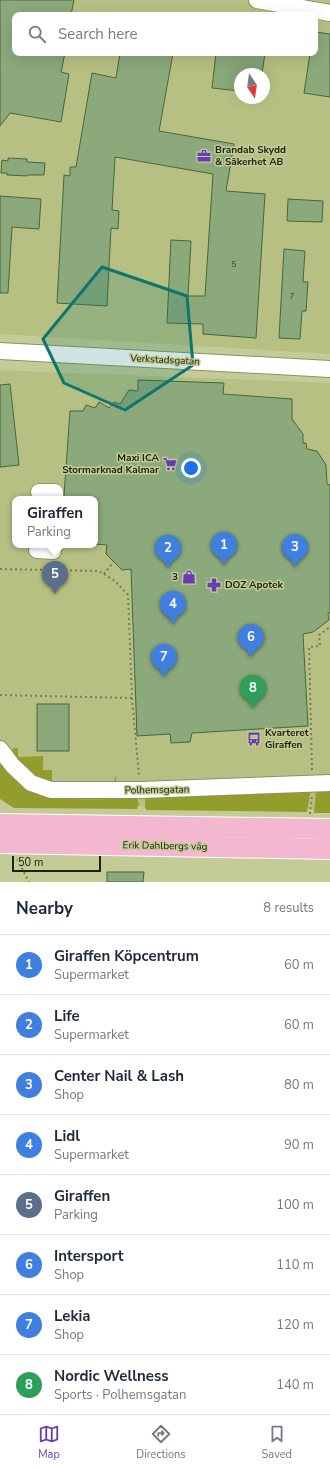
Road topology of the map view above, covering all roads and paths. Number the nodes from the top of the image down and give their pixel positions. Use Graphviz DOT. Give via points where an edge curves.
graph roads {
  1 [pos="257,0"];
  2 [pos="330,13"];
  3 [pos="0,351"];
  4 [pos="330,369"];
  5 [pos="38,492"];
  6 [pos="54,496"];
  7 [pos="53,548"];
  8 [pos="37,550"];
  9 [pos="114,561"];
  10 [pos="0,569"];
  11 [pos="104,574"];
  12 [pos="330,627"];
  13 [pos="0,695"];
  14 [pos="132,698"];
  15 [pos="0,748"];
  16 [pos="330,783"];
  17 [pos="313,784"];
  18 [pos="140,790"];
  19 [pos="310,815"];
  20 [pos="0,824"];
  21 [pos="330,829"];
  22 [pos="0,843"];
  23 [pos="330,849"];
  24 [pos="17,860"];
  25 [pos="29,882"];
  1 -- 2 [label="street"];
  3 -- 4 [label="street, Verkstadsgatan"];
  5 -- 6 [label="street" via="55,492"];
  7 -- 8 [label="street" via="53,551"];
  9 -- 11 [label="path"];
  10 -- 11 [label="path" via="99,570"];
  11 -- 14 [label="path" via="128,595"];
  12 -- 17 [label="path" via="319,635 320,646 308,646"];
  13 -- 14 [label="path"];
  14 -- 18 [label="path"];
  15 -- 18 [label="street, Polhemsgatan" via="31,783 51,790"];
  16 -- 17 [label="street, Polhemsgatan"];
  17 -- 18 [label="street, Polhemsgatan"];
  17 -- 19 [label="path"];
  20 -- 21 [label="main road, Erik Dahlbergs väg"];
  22 -- 23 [label="main road, Erik Dahlbergs väg"];
  24 -- 25 [label="path"];
}
